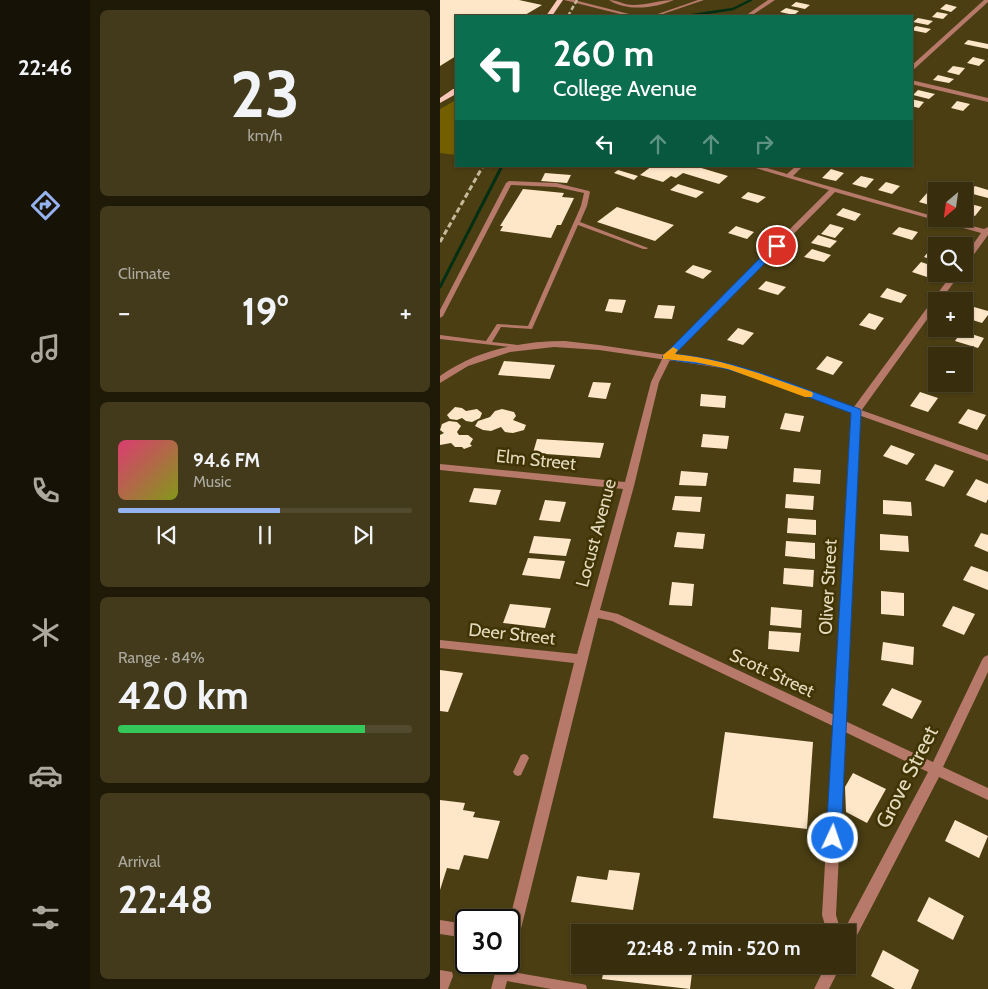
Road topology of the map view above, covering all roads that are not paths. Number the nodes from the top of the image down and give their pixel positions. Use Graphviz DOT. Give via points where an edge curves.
graph roads {
  1 [pos="560,0"];
  2 [pos="567,0"];
  3 [pos="611,0"];
  4 [pos="672,0"];
  5 [pos="702,0"];
  6 [pos="772,0"];
  7 [pos="987,0"];
  8 [pos="550,15"];
  9 [pos="630,15"];
  10 [pos="657,15"];
  11 [pos="750,15"];
  12 [pos="913,68"];
  13 [pos="913,82"];
  14 [pos="455,92"];
  15 [pos="988,100"];
  16 [pos="440,101"];
  17 [pos="756,167"];
  18 [pos="799,167"];
  19 [pos="789,176"];
  20 [pos="833,190"];
  21 [pos="928,217"];
  22 [pos="577,223"];
  23 [pos="971,228"];
  24 [pos="987,232"];
  25 [pos="645,248"];
  26 [pos="973,250"];
  27 [pos="950,282"];
  28 [pos="440,316"];
  29 [pos="440,337"];
  30 [pos="489,342"];
  31 [pos="518,348"];
  32 [pos="667,357"];
  33 [pos="440,380"];
  34 [pos="856,411"];
  35 [pos="988,458"];
  36 [pos="440,467"];
  37 [pos="629,486"];
  38 [pos="594,613"];
  39 [pos="440,644"];
  40 [pos="581,659"];
  41 [pos="988,660"];
  42 [pos="839,724"];
  43 [pos="524,758"];
  44 [pos="936,769"];
  45 [pos="518,772"];
  46 [pos="988,794"];
  47 [pos="518,909"];
  48 [pos="832,924"];
  49 [pos="855,924"];
  50 [pos="440,928"];
  51 [pos="455,930"];
  52 [pos="829,974"];
  53 [pos="444,975"];
  54 [pos="501,976"];
  55 [pos="443,989"];
  56 [pos="582,989"];
  57 [pos="821,989"];
  1 -- 8 [label="main road"];
  2 -- 9 [label="street"];
  3 -- 4 [label="lane" via="646,7"];
  5 -- 10 [label="lane"];
  6 -- 11 [label="street"];
  7 -- 12 [label="street"];
  13 -- 15 [label="street"];
  14 -- 16 [label="main road"];
  17 -- 19 [label="street"];
  18 -- 19 [label="street"];
  19 -- 20 [label="street"];
  20 -- 21 [label="street"];
  20 -- 32 [label="street, Locust Avenue"];
  22 -- 25 [label="lane"];
  22 -- 28 [label="lane" via="586,192 556,185 509,183"];
  22 -- 30 [label="lane" via="530,328 499,325"];
  23 -- 24 [label="street"];
  24 -- 26 [label="street"];
  27 -- 34 [label="street"];
  29 -- 30 [label="lane"];
  30 -- 31 [label="lane"];
  31 -- 32 [label="street" via="562,344"];
  31 -- 33 [label="street" via="478,359"];
  32 -- 34 [label="street" via="731,367"];
  32 -- 37 [label="street, Locust Avenue" via="654,382"];
  34 -- 35 [label="street"];
  34 -- 42 [label="street, Oliver Street"];
  36 -- 37 [label="street, Elm Street"];
  37 -- 38 [label="street, Locust Avenue"];
  38 -- 40 [label="street, Locust Avenue"];
  38 -- 42 [label="street, Scott Street" via="614,617"];
  39 -- 40 [label="street, Deer Street"];
  40 -- 47 [label="street, Locust Avenue"];
  41 -- 44 [label="street, Grove Street"];
  42 -- 44 [label="street, Scott Street"];
  42 -- 48 [label="street, Oliver Street" via="829,915"];
  43 -- 45 [label="lane"];
  44 -- 46 [label="street, Scott Street"];
  44 -- 49 [label="street, Grove Street"];
  50 -- 51 [label="street"];
  52 -- 57 [label="street"];
  53 -- 55 [label="lane"];
  54 -- 56 [label="lane"];
}
